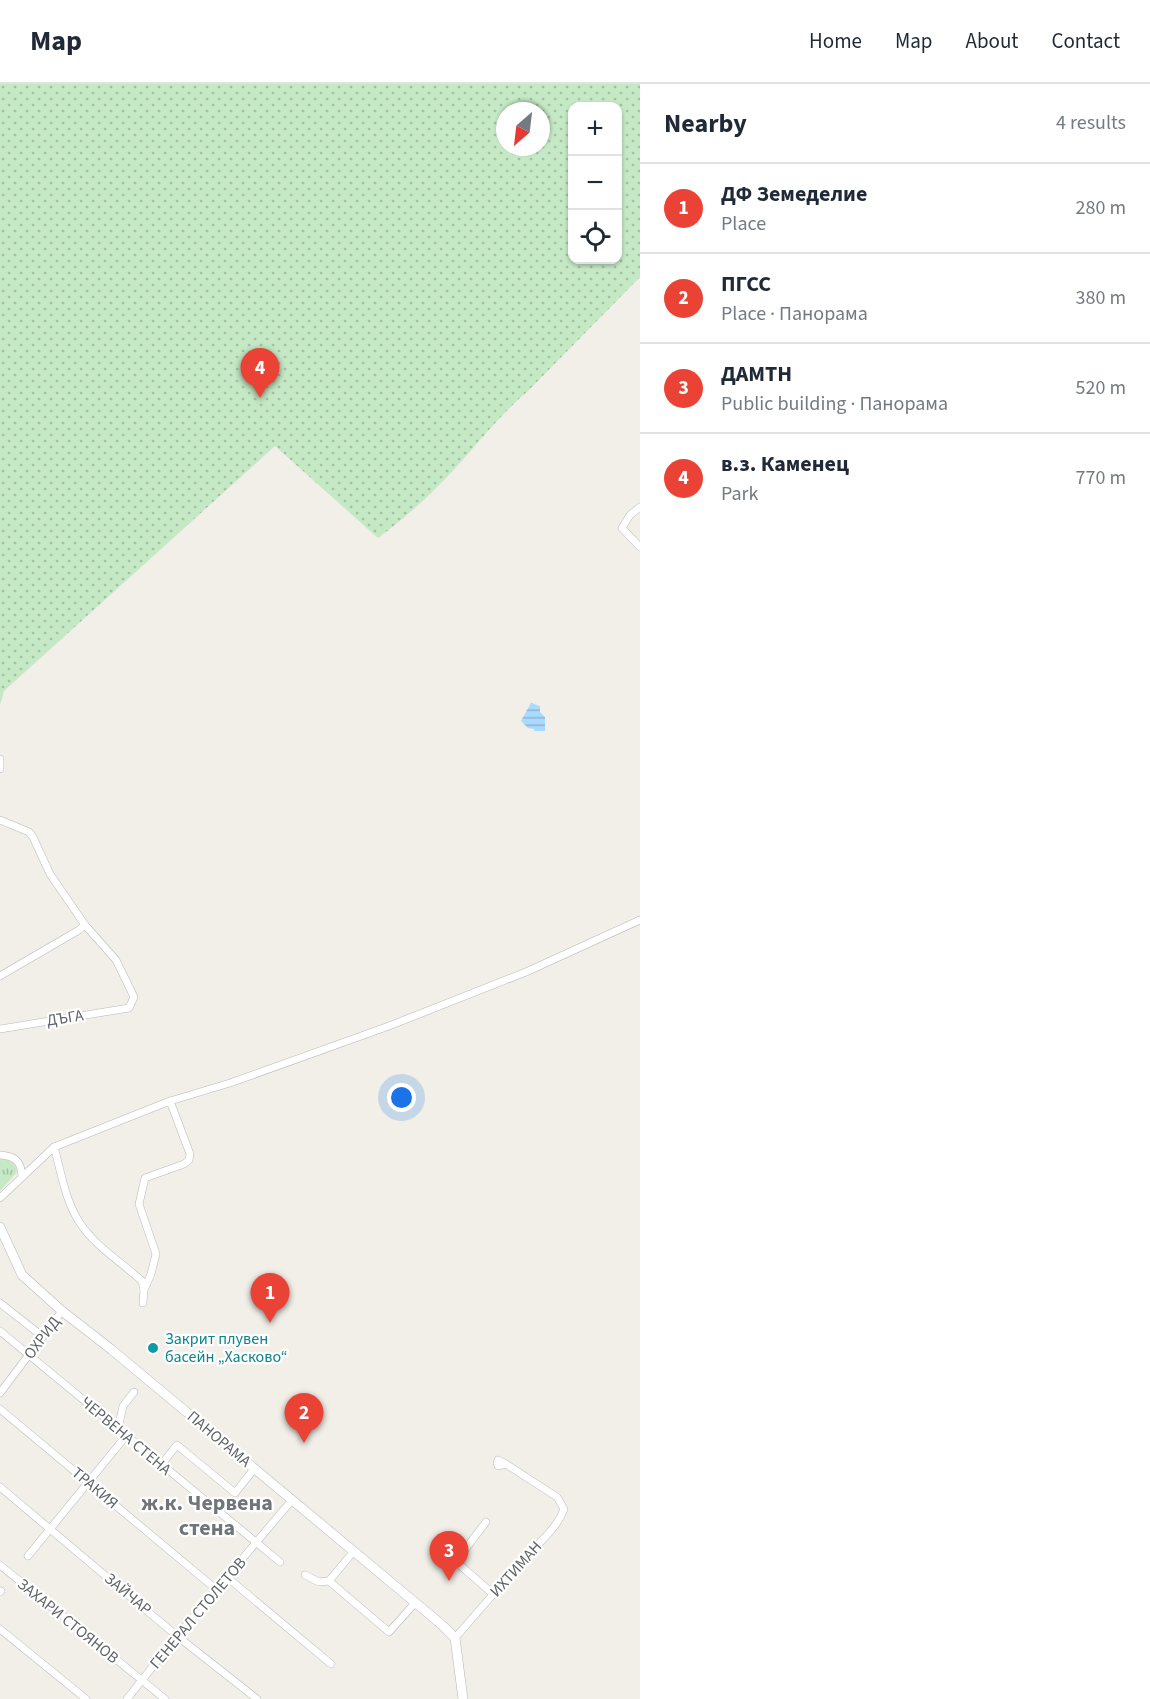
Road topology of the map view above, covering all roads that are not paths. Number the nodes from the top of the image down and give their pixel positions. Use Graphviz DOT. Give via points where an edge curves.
graph roads {
  1 [pos="640,507"];
  2 [pos="640,547"];
  3 [pos="0,759"];
  4 [pos="0,769"];
  5 [pos="0,820"];
  6 [pos="640,920"];
  7 [pos="85,925"];
  8 [pos="0,976"];
  9 [pos="0,1029"];
  10 [pos="170,1101"];
  11 [pos="54,1147"];
  12 [pos="0,1155"];
  13 [pos="22,1176"];
  14 [pos="0,1198"];
  15 [pos="0,1227"];
  16 [pos="144,1290"];
  17 [pos="0,1303"];
  18 [pos="143,1303"];
  19 [pos="62,1311"];
  20 [pos="0,1331"];
  21 [pos="42,1336"];
  22 [pos="29,1356"];
  23 [pos="134,1392"];
  24 [pos="0,1393"];
  25 [pos="0,1409"];
  26 [pos="118,1429"];
  27 [pos="126,1436"];
  28 [pos="506,1464"];
  29 [pos="161,1465"];
  30 [pos="254,1469"];
  31 [pos="88,1482"];
  32 [pos="0,1487"];
  33 [pos="292,1500"];
  34 [pos="486,1522"];
  35 [pos="50,1529"];
  36 [pos="257,1543"];
  37 [pos="354,1551"];
  38 [pos="28,1556"];
  39 [pos="280,1562"];
  40 [pos="0,1565"];
  41 [pos="305,1575"];
  42 [pos="228,1578"];
  43 [pos="328,1581"];
  44 [pos="217,1590"];
  45 [pos="493,1594"];
  46 [pos="415,1603"];
  47 [pos="0,1629"];
  48 [pos="177,1636"];
  49 [pos="455,1638"];
  50 [pos="331,1664"];
  51 [pos="142,1680"];
  52 [pos="248,1696"];
  53 [pos="86,1699"];
  54 [pos="127,1699"];
  55 [pos="165,1699"];
  56 [pos="257,1699"];
  57 [pos="463,1699"];
  1 -- 2 [label="street" via="630,514 622,528"];
  3 -- 4 [label="street"];
  5 -- 7 [label="street" via="29,832 50,874"];
  6 -- 10 [label="street" via="526,972 389,1026"];
  7 -- 8 [label="street"];
  7 -- 9 [label="street, ДЪГА" via="116,960 134,997 129,1008"];
  10 -- 11 [label="street"];
  10 -- 16 [label="street" via="190,1154 189,1160 146,1178 139,1204 156,1254"];
  11 -- 13 [label="street"];
  11 -- 16 [label="street" via="79,1221 92,1239 141,1281"];
  12 -- 13 [label="street" via="15,1158 21,1164"];
  13 -- 14 [label="street"];
  15 -- 19 [label="street, ПАНОРАМА" via="22,1275"];
  16 -- 18 [label="street"];
  17 -- 21 [label="street"];
  19 -- 21 [label="street, ОХРИД"];
  19 -- 30 [label="street, ПАНОРАМА"];
  20 -- 22 [label="street, ЧЕРВЕНА СТЕНА"];
  21 -- 22 [label="street, ОХРИД"];
  22 -- 24 [label="street, ОХРИД"];
  22 -- 26 [label="street, ЧЕРВЕНА СТЕНА"];
  23 -- 26 [label="street" via="123,1406"];
  25 -- 31 [label="street, ТРАКИЯ"];
  26 -- 27 [label="street, ЧЕРВЕНА СТЕНА"];
  27 -- 29 [label="street, ЧЕРВЕНА СТЕНА"];
  27 -- 31 [label="street"];
  28 -- 45 [label="street, ИХТИМАН" via="557,1497 564,1509 555,1527"];
  29 -- 30 [label="street" via="177,1445 236,1493"];
  29 -- 36 [label="street, ЧЕРВЕНА СТЕНА"];
  30 -- 33 [label="street, ПАНОРАМА"];
  31 -- 35 [label="street"];
  31 -- 44 [label="street, ТРАКИЯ"];
  32 -- 35 [label="street, ЗАЙЧАР"];
  33 -- 36 [label="street, ГЕНЕРАЛ СТОЛЕТОВ"];
  33 -- 37 [label="street, ПАНОРАМА"];
  34 -- 45 [label="street" via="459,1561"];
  35 -- 38 [label="street"];
  35 -- 48 [label="street, ЗАЙЧАР"];
  36 -- 39 [label="street, ЧЕРВЕНА СТЕНА"];
  36 -- 42 [label="street, ГЕНЕРАЛ СТОЛЕТОВ"];
  37 -- 43 [label="street"];
  37 -- 46 [label="street, ПАНОРАМА"];
  40 -- 51 [label="street, ЗАХАРИ СТОЯНОВ"];
  41 -- 43 [label="street" via="319,1582"];
  42 -- 44 [label="street, ГЕНЕРАЛ СТОЛЕТОВ"];
  42 -- 50 [label="street"];
  43 -- 46 [label="street" via="389,1632"];
  44 -- 48 [label="street, ГЕНЕРАЛ СТОЛЕТОВ"];
  45 -- 49 [label="street, ИХТИМАН"];
  46 -- 49 [label="street, ПАНОРАМА"];
  47 -- 53 [label="street"];
  48 -- 51 [label="street, ГЕНЕРАЛ СТОЛЕТОВ"];
  48 -- 52 [label="street, ЗАЙЧАР"];
  49 -- 57 [label="street"];
  51 -- 54 [label="street, ГЕНЕРАЛ СТОЛЕТОВ"];
  51 -- 55 [label="street, ЗАХАРИ СТОЯНОВ"];
  52 -- 56 [label="street, ЗАЙЧАР"];
}
